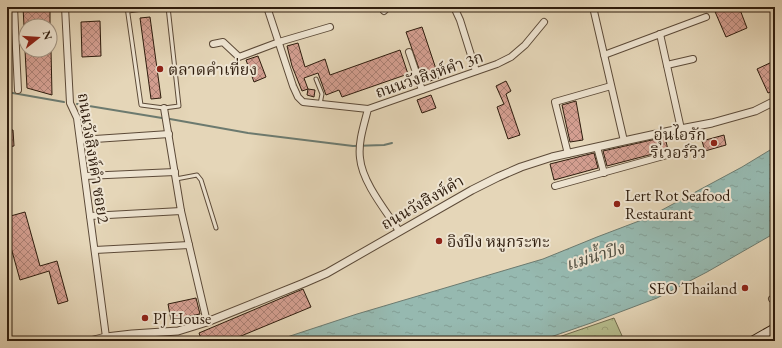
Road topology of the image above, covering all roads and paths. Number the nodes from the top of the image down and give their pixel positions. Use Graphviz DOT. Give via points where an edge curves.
graph roads {
  1 [pos="14,7"];
  2 [pos="65,7"];
  3 [pos="156,7"];
  4 [pos="168,7"];
  5 [pos="267,7"];
  6 [pos="454,7"];
  7 [pos="593,7"];
  8 [pos="127,9"];
  9 [pos="706,17"];
  10 [pos="544,22"];
  11 [pos="330,27"];
  12 [pos="660,34"];
  13 [pos="279,42"];
  14 [pos="213,44"];
  15 [pos="409,52"];
  16 [pos="604,55"];
  17 [pos="693,59"];
  18 [pos="667,65"];
  19 [pos="476,71"];
  20 [pos="316,79"];
  21 [pos="611,86"];
  22 [pos="18,90"];
  23 [pos="422,90"];
  24 [pos="775,101"];
  25 [pos="320,104"];
  26 [pos="164,108"];
  27 [pos="368,109"];
  28 [pos="681,129"];
  29 [pos="169,134"];
  30 [pos="80,140"];
  31 [pos="624,141"];
  32 [pos="597,147"];
  33 [pos="568,154"];
  34 [pos="667,156"];
  35 [pos="175,172"];
  36 [pos="604,173"];
  37 [pos="85,176"];
  38 [pos="176,179"];
  39 [pos="555,186"];
  40 [pos="181,211"];
  41 [pos="90,216"];
  42 [pos="216,228"];
  43 [pos="399,231"];
  44 [pos="189,245"];
  45 [pos="95,250"];
  46 [pos="207,322"];
  47 [pos="775,328"];
  48 [pos="106,337"];
  49 [pos="768,337"];
  50 [pos="90,341"];
  51 [pos="752,341"];
  1 -- 22 [label="street"];
  2 -- 30 [label="street, ถนนวังสิงห์คำ ซอย2" via="70,103 77,118"];
  3 -- 8 [label="lane"];
  4 -- 26 [label="lane" via="179,106"];
  5 -- 13 [label="street"];
  6 -- 19 [label="street"];
  7 -- 16 [label="street"];
  8 -- 26 [label="lane" via="141,105"];
  9 -- 12 [label="street"];
  10 -- 19 [label="street, ถนนวังสิงห์คำ 3ก" via="512,57"];
  11 -- 13 [label="street"];
  12 -- 16 [label="street"];
  12 -- 18 [label="street"];
  13 -- 14 [label="street" via="239,57 223,42"];
  13 -- 25 [label="street" via="298,97 303,102"];
  15 -- 23 [label="street"];
  16 -- 21 [label="street"];
  17 -- 18 [label="street"];
  18 -- 28 [label="street"];
  19 -- 23 [label="street, ถนนวังสิงห์คำ 3ก"];
  20 -- 25 [label="lane" via="322,94"];
  21 -- 31 [label="street"];
  21 -- 33 [label="street" via="555,102"];
  23 -- 27 [label="street, ถนนวังสิงห์คำ 3ก"];
  24 -- 28 [label="street, ถนนวังสิงห์คำ" via="755,111"];
  25 -- 27 [label="street"];
  26 -- 29 [label="street"];
  27 -- 43 [label="street, ถนนวังสิงห์คำ 3ก" via="360,140 362,170 369,186"];
  28 -- 31 [label="street, ถนนวังสิงห์คำ"];
  29 -- 30 [label="street"];
  29 -- 35 [label="street"];
  30 -- 37 [label="street, ถนนวังสิงห์คำ ซอย2"];
  31 -- 32 [label="street, ถนนวังสิงห์คำ"];
  32 -- 33 [label="street, ถนนวังสิงห์คำ"];
  32 -- 36 [label="street"];
  33 -- 43 [label="street, ถนนวังสิงห์คำ" via="552,157 498,177"];
  34 -- 36 [label="street"];
  35 -- 37 [label="street"];
  35 -- 38 [label="street"];
  36 -- 39 [label="street"];
  37 -- 41 [label="street, ถนนวังสิงห์คำ ซอย2"];
  38 -- 40 [label="street"];
  38 -- 42 [label="lane" via="197,175 201,180"];
  40 -- 41 [label="street"];
  40 -- 44 [label="street"];
  41 -- 45 [label="street, ถนนวังสิงห์คำ ซอย2"];
  43 -- 46 [label="street, ถนนวังสิงห์คำ" via="327,273"];
  44 -- 45 [label="street"];
  44 -- 46 [label="street"];
  45 -- 48 [label="street, ถนนวังสิงห์คำ ซอย2"];
  46 -- 48 [label="street, ถนนวังสิงห์คำ" via="178,331"];
  47 -- 49 [label="main road"];
  48 -- 50 [label="street, ถนนวังสิงห์คำ"];
  49 -- 51 [label="main road"];
}
